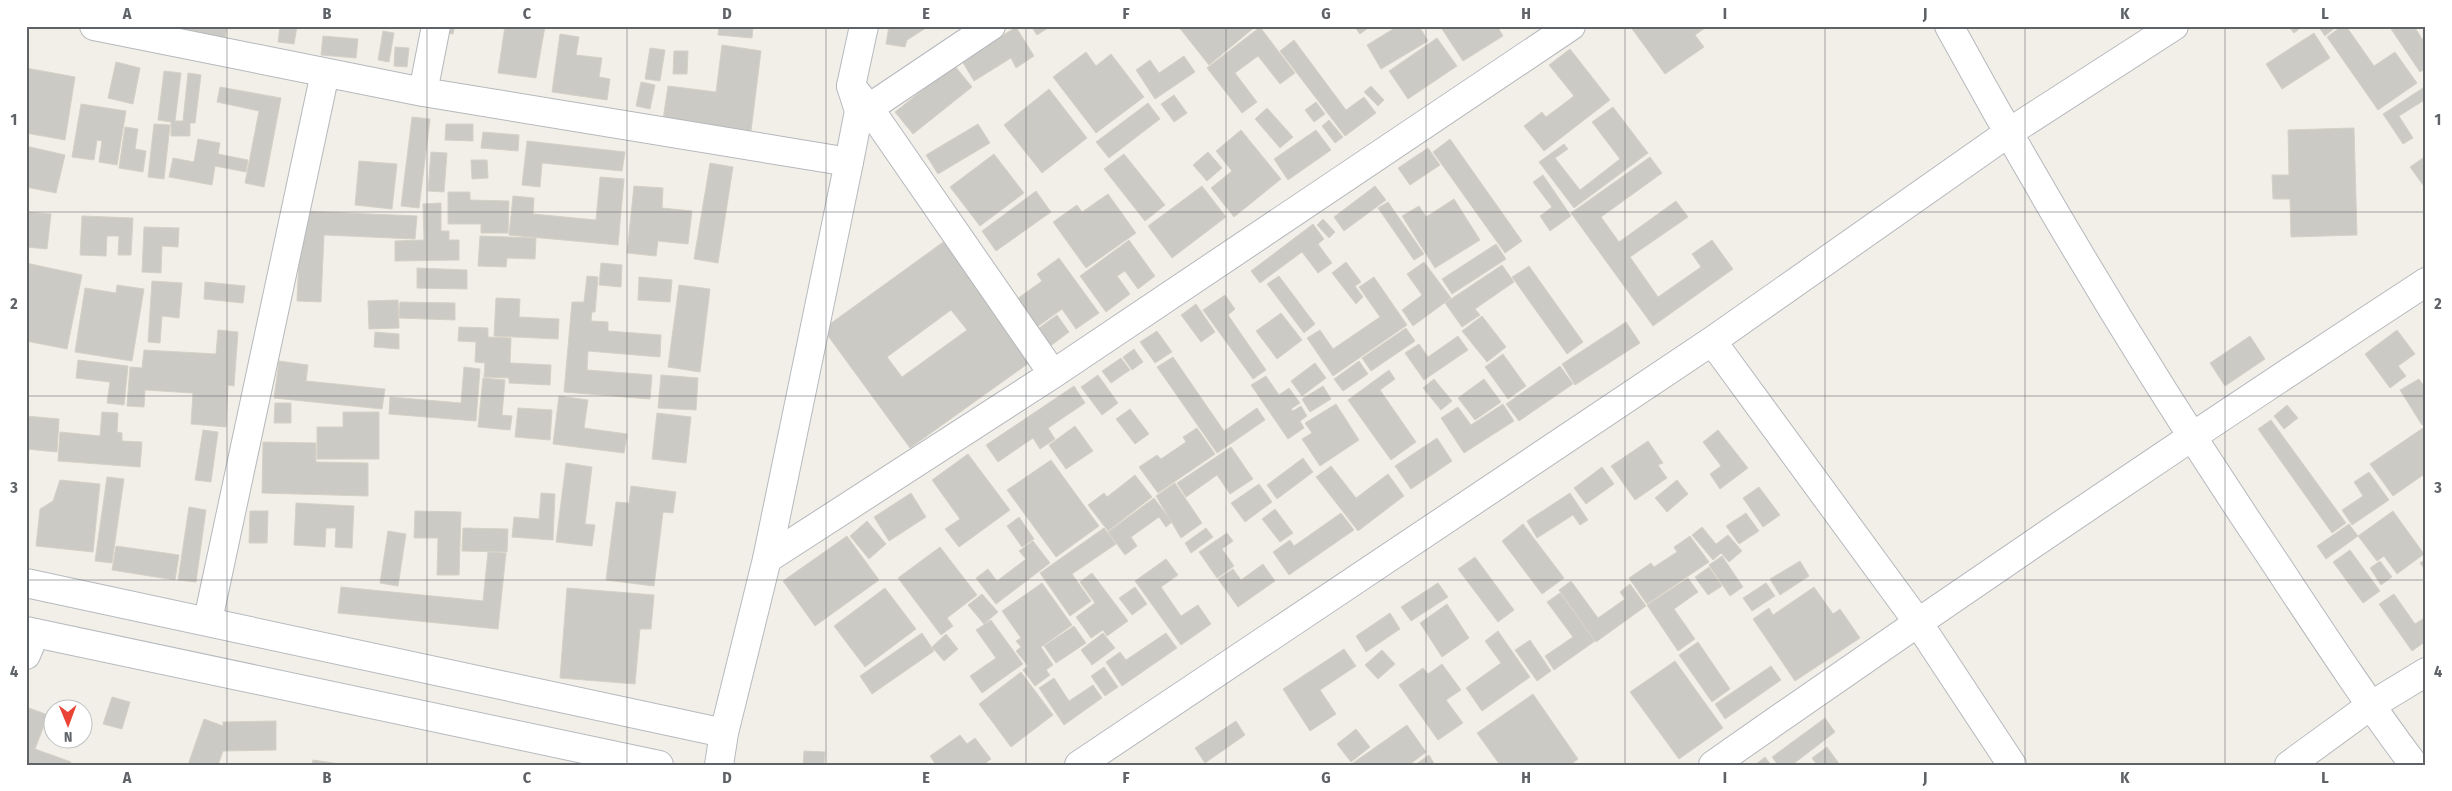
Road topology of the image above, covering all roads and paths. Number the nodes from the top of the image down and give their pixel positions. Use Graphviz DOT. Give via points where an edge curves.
graph roads {
  1 [pos="94,26"];
  2 [pos="436,26"];
  3 [pos="864,26"];
  4 [pos="991,26"];
  5 [pos="1572,26"];
  6 [pos="1949,26"];
  7 [pos="2174,26"];
  8 [pos="325,72"];
  9 [pos="423,92"];
  10 [pos="860,102"];
  11 [pos="2008,133"];
  12 [pos="849,162"];
  13 [pos="2426,282"];
  14 [pos="1712,340"];
  15 [pos="1053,374"];
  16 [pos="2190,436"];
  17 [pos="767,559"];
  18 [pos="26,583"];
  19 [pos="208,620"];
  20 [pos="1917,621"];
  21 [pos="29,640"];
  22 [pos="2426,672"];
  23 [pos="2370,706"];
  24 [pos="724,733"];
  25 [pos="607,760"];
  26 [pos="659,765"];
  27 [pos="718,765"];
  28 [pos="1079,765"];
  29 [pos="1713,765"];
  30 [pos="2012,765"];
  31 [pos="2289,765"];
  32 [pos="2414,765"];
  1 -- 8 [label="street"];
  2 -- 9 [label="street"];
  3 -- 10 [label="street"];
  4 -- 10 [label="street"];
  5 -- 15 [label="street"];
  6 -- 11 [label="street"];
  7 -- 11 [label="street"];
  8 -- 9 [label="street"];
  8 -- 19 [label="street"];
  9 -- 12 [label="street"];
  10 -- 12 [label="street"];
  10 -- 15 [label="street"];
  11 -- 14 [label="street"];
  11 -- 16 [label="street"];
  12 -- 17 [label="street"];
  13 -- 16 [label="street"];
  14 -- 20 [label="street"];
  14 -- 28 [label="street"];
  15 -- 17 [label="street"];
  16 -- 20 [label="street"];
  16 -- 23 [label="street"];
  17 -- 24 [label="street"];
  18 -- 19 [label="street"];
  19 -- 24 [label="street"];
  20 -- 29 [label="street"];
  20 -- 30 [label="street"];
  21 -- 25 [label="street"];
  22 -- 23 [label="street"];
  23 -- 31 [label="street"];
  23 -- 32 [label="street"];
  24 -- 27 [label="street"];
  25 -- 26 [label="street"];
}
